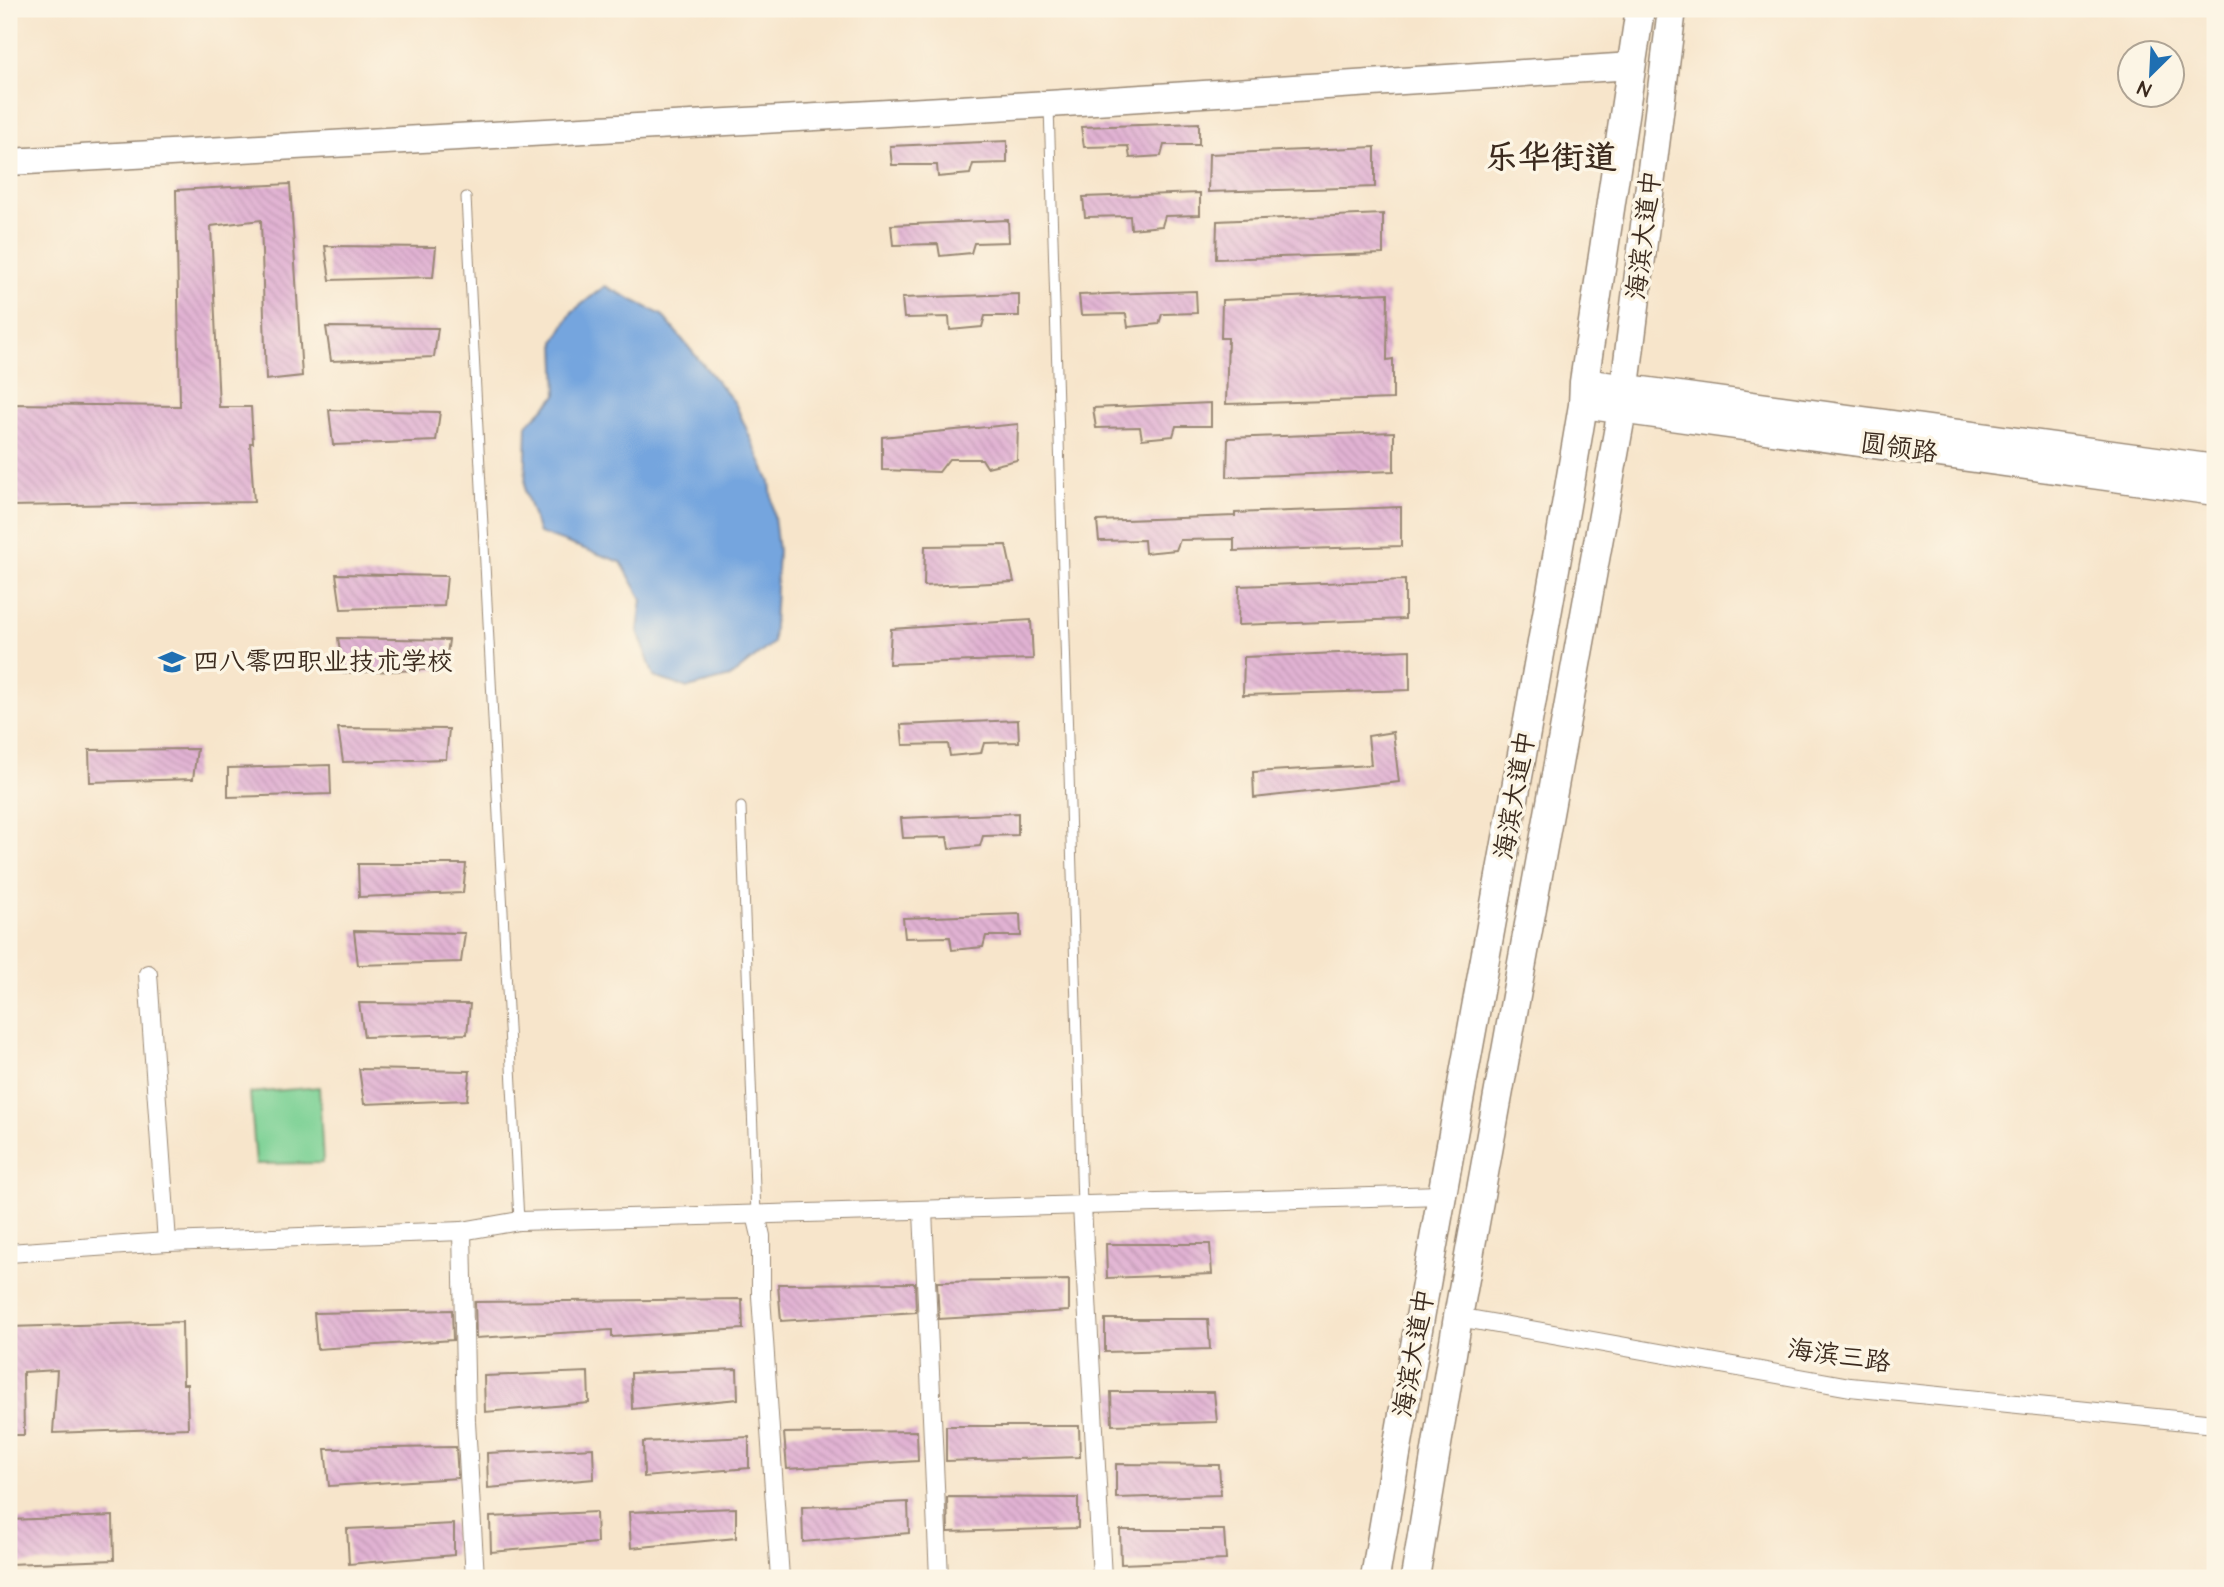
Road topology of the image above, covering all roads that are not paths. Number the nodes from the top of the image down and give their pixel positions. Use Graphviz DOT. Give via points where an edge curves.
graph roads {
  1 [pos="1640,9"];
  2 [pos="1672,9"];
  3 [pos="1632,66"];
  4 [pos="1049,104"];
  5 [pos="9,162"];
  6 [pos="466,197"];
  7 [pos="1583,393"];
  8 [pos="1624,398"];
  9 [pos="2215,468"];
  10 [pos="2215,492"];
  11 [pos="741,807"];
  12 [pos="148,974"];
  13 [pos="1443,1195"];
  14 [pos="1082,1206"];
  15 [pos="923,1211"];
  16 [pos="757,1215"];
  17 [pos="519,1221"];
  18 [pos="462,1231"];
  19 [pos="167,1242"];
  20 [pos="9,1253"];
  21 [pos="1458,1317"];
  22 [pos="2215,1424"];
  23 [pos="475,1578"];
  24 [pos="780,1578"];
  25 [pos="939,1578"];
  26 [pos="1102,1578"];
  27 [pos="1375,1578"];
  28 [pos="1415,1578"];
  1 -- 3 [label="main road, 海滨大道中"];
  2 -- 8 [label="main road, 海滨大道中"];
  3 -- 4 [label="street"];
  3 -- 7 [label="main road, 海滨大道中"];
  4 -- 5 [label="street"];
  4 -- 14 [label="lane"];
  6 -- 17 [label="lane"];
  7 -- 8 [label="street, 圆领路"];
  7 -- 13 [label="main road, 海滨大道中" via="1549,609"];
  8 -- 9 [label="street, 圆领路"];
  8 -- 10 [label="street, 圆领路"];
  8 -- 21 [label="main road, 海滨大道中"];
  11 -- 16 [label="lane"];
  12 -- 19 [label="street"];
  13 -- 14 [label="street"];
  13 -- 27 [label="main road, 海滨大道中"];
  14 -- 15 [label="street"];
  14 -- 26 [label="street"];
  15 -- 16 [label="street"];
  15 -- 25 [label="street"];
  16 -- 17 [label="street"];
  16 -- 24 [label="street"];
  17 -- 18 [label="street"];
  18 -- 19 [label="street"];
  18 -- 23 [label="street"];
  19 -- 20 [label="street"];
  21 -- 22 [label="street, 海滨三路" via="1850,1387"];
  21 -- 28 [label="main road, 海滨大道中"];
}
